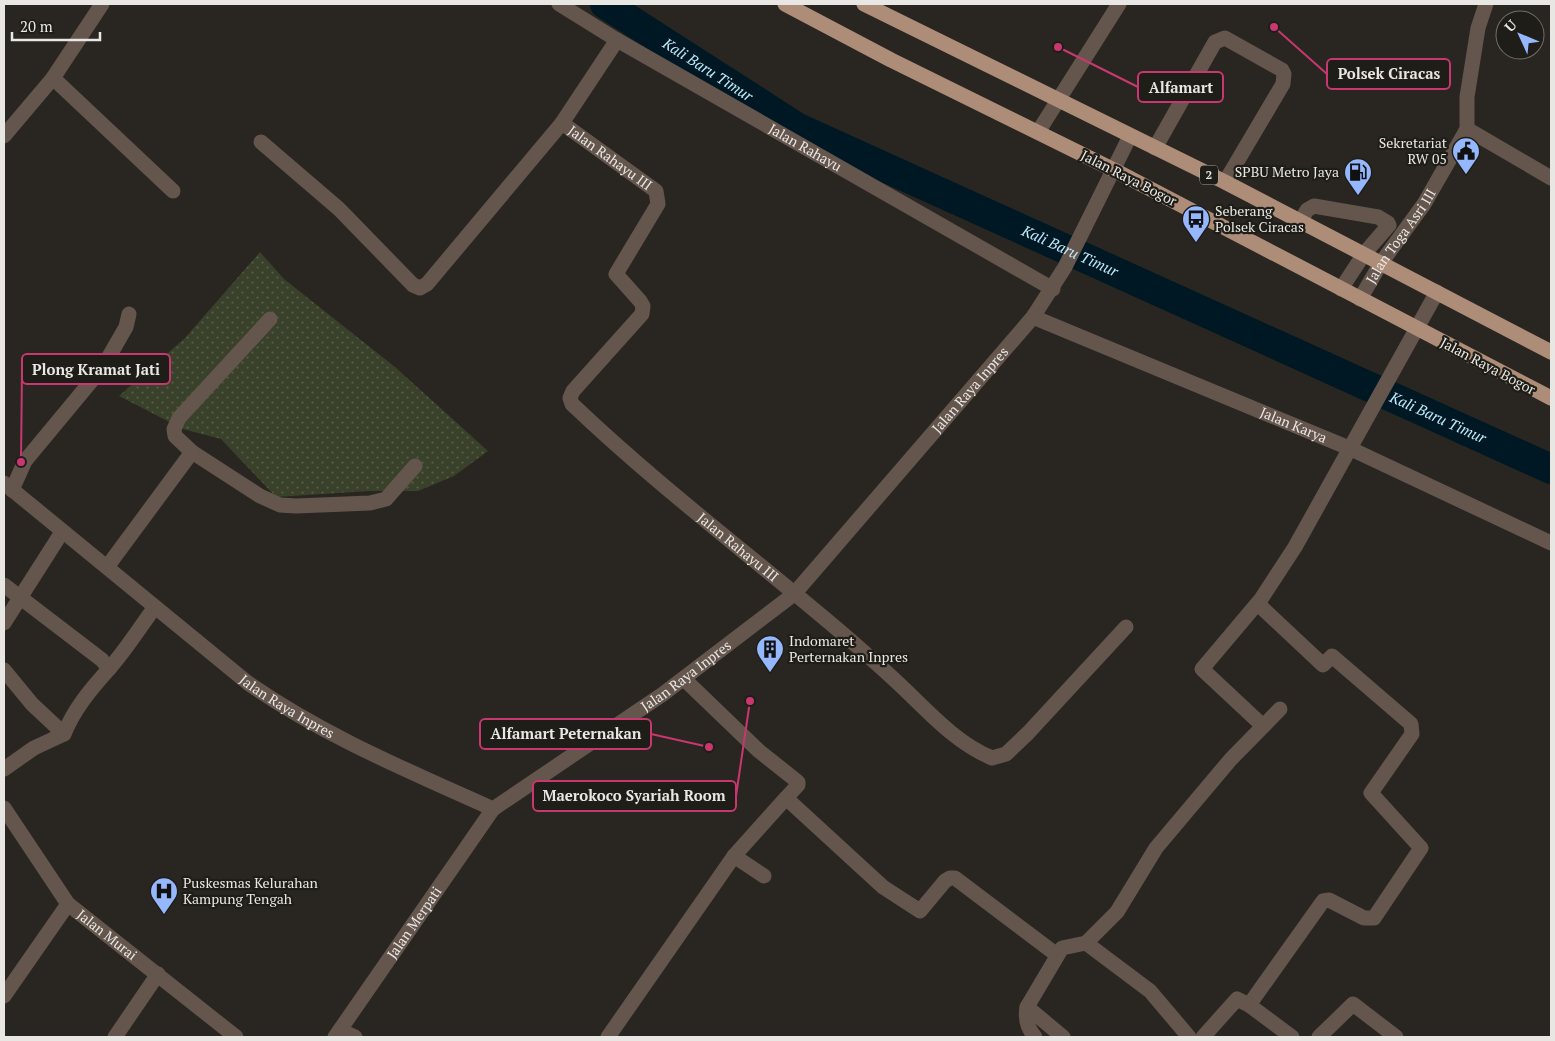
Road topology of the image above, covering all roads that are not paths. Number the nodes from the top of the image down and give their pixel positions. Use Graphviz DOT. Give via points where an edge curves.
graph roads {
  1 [pos="102,4"];
  2 [pos="559,4"];
  3 [pos="785,4"];
  4 [pos="864,4"];
  5 [pos="1120,4"];
  6 [pos="1486,4"];
  7 [pos="617,40"];
  8 [pos="53,78"];
  9 [pos="1059,100"];
  10 [pos="562,123"];
  11 [pos="1467,129"];
  12 [pos="1038,132"];
  13 [pos="4,136"];
  14 [pos="1130,136"];
  15 [pos="261,142"];
  16 [pos="1155,148"];
  17 [pos="1114,170"];
  18 [pos="1548,170"];
  19 [pos="1225,182"];
  20 [pos="173,191"];
  21 [pos="1300,222"];
  22 [pos="1364,254"];
  23 [pos="1381,263"];
  24 [pos="1052,289"];
  25 [pos="1341,289"];
  26 [pos="1437,292"];
  27 [pos="1360,299"];
  28 [pos="129,314"];
  29 [pos="1033,317"];
  30 [pos="270,319"];
  31 [pos="1416,328"];
  32 [pos="1551,352"];
  33 [pos="1551,398"];
  34 [pos="1349,448"];
  35 [pos="192,452"];
  36 [pos="415,466"];
  37 [pos="8,487"];
  38 [pos="62,532"];
  39 [pos="1551,543"];
  40 [pos="107,567"];
  41 [pos="4,585"];
  42 [pos="794,594"];
  43 [pos="19,596"];
  44 [pos="1258,604"];
  45 [pos="155,606"];
  46 [pos="4,623"];
  47 [pos="1126,627"];
  48 [pos="109,669"];
  49 [pos="4,670"];
  50 [pos="684,679"];
  51 [pos="1280,709"];
  52 [pos="1263,726"];
  53 [pos="64,734"];
  54 [pos="4,769"];
  55 [pos="786,798"];
  56 [pos="4,808"];
  57 [pos="493,808"];
  58 [pos="734,856"];
  59 [pos="764,876"];
  60 [pos="68,904"];
  61 [pos="1086,943"];
  62 [pos="1057,955"];
  63 [pos="158,974"];
  64 [pos="4,996"];
  65 [pos="1249,1005"];
  66 [pos="1027,1007"];
  67 [pos="338,1034"];
  68 [pos="115,1037"];
  69 [pos="236,1037"];
  70 [pos="355,1037"];
  71 [pos="608,1037"];
  72 [pos="1035,1037"];
  73 [pos="1063,1037"];
  74 [pos="1188,1037"];
  75 [pos="1203,1037"];
  76 [pos="1292,1037"];
  77 [pos="1319,1037"];
  78 [pos="1396,1037"];
  1 -- 8 [label="street"];
  2 -- 7 [label="street, Jalan Rahayu"];
  3 -- 12 [label="highway, Jalan Raya Bogor"];
  4 -- 9 [label="highway, 2"];
  5 -- 9 [label="street"];
  6 -- 11 [label="street, Jalan Toga Asri III" via="1478,28 1467,97"];
  7 -- 10 [label="street"];
  7 -- 24 [label="street, Jalan Rahayu"];
  8 -- 13 [label="street"];
  8 -- 20 [label="street"];
  9 -- 12 [label="street"];
  9 -- 14 [label="highway, 2"];
  10 -- 15 [label="street, Jalan Rahayu III" via="428,284 420,288 413,285 338,209"];
  10 -- 42 [label="street, Jalan Rahayu III" via="656,191 659,201 616,274 640,301 642,314 573,392 572,404"];
  11 -- 18 [label="street"];
  11 -- 23 [label="street, Jalan Toga Asri III" via="1424,204"];
  12 -- 17 [label="highway, Jalan Raya Bogor"];
  14 -- 16 [label="highway, 2"];
  14 -- 17 [label="street, Jalan Raya Inpres"];
  16 -- 19 [label="highway, 2"];
  16 -- 19 [label="street" via="1215,42 1225,38 1284,74 1283,84"];
  17 -- 24 [label="street, Jalan Raya Inpres"];
  17 -- 25 [label="highway, Jalan Raya Bogor"];
  19 -- 21 [label="highway, 2"];
  21 -- 22 [label="highway, 2"];
  21 -- 22 [label="street" via="1307,210 1314,206 1385,220 1388,225"];
  22 -- 23 [label="highway, 2"];
  22 -- 25 [label="street"];
  23 -- 26 [label="highway, 2"];
  23 -- 27 [label="street, Jalan Toga Asri III"];
  24 -- 29 [label="street, Jalan Raya Inpres"];
  25 -- 27 [label="highway, Jalan Raya Bogor"];
  26 -- 31 [label="street"];
  26 -- 32 [label="highway, 2"];
  27 -- 31 [label="highway, Jalan Raya Bogor"];
  28 -- 37 [label="street" via="126,327 103,367 25,461"];
  29 -- 34 [label="street, Jalan Karya"];
  29 -- 42 [label="street, Jalan Raya Inpres"];
  30 -- 35 [label="street" via="179,418 174,436"];
  31 -- 33 [label="highway, Jalan Raya Bogor"];
  31 -- 34 [label="street"];
  34 -- 39 [label="street, Jalan Karya"];
  34 -- 44 [label="street" via="1295,547"];
  35 -- 36 [label="street" via="260,496 280,505 370,504 386,499"];
  35 -- 40 [label="street"];
  37 -- 38 [label="street, Jalan Raya Inpres"];
  38 -- 40 [label="street, Jalan Raya Inpres"];
  38 -- 43 [label="street"];
  40 -- 45 [label="street, Jalan Raya Inpres"];
  41 -- 43 [label="street"];
  42 -- 47 [label="street" via="898,683 934,719 976,751 992,758 1006,754 1028,733"];
  42 -- 50 [label="street, Jalan Raya Inpres"];
  43 -- 46 [label="street"];
  43 -- 48 [label="street" via="102,660"];
  44 -- 52 [label="street" via="1202,669"];
  44 -- 65 [label="street" via="1323,665 1332,656 1411,724 1412,734 1371,793 1421,848 1374,918 1364,918 1329,900 1323,901"];
  45 -- 48 [label="street"];
  45 -- 57 [label="street, Jalan Raya Inpres" via="248,683 288,709 366,751"];
  48 -- 53 [label="street" via="75,711"];
  49 -- 53 [label="street" via="32,704"];
  50 -- 55 [label="street" via="759,751 798,782"];
  50 -- 57 [label="street, Jalan Raya Inpres"];
  51 -- 52 [label="street"];
  52 -- 61 [label="street" via="1156,848 1117,912"];
  53 -- 54 [label="street" via="34,748"];
  55 -- 58 [label="street"];
  55 -- 62 [label="street" via="883,887 918,910 923,909 945,881 955,878"];
  56 -- 60 [label="street, Jalan Murai"];
  57 -- 67 [label="street, Jalan Merpati"];
  58 -- 59 [label="street"];
  58 -- 71 [label="street"];
  60 -- 63 [label="street, Jalan Murai"];
  60 -- 64 [label="street"];
  61 -- 62 [label="street" via="1064,946"];
  61 -- 74 [label="street" via="1150,991"];
  62 -- 66 [label="street"];
  63 -- 68 [label="street"];
  63 -- 69 [label="street, Jalan Murai"];
  65 -- 75 [label="street" via="1237,999"];
  65 -- 76 [label="street"];
  66 -- 72 [label="street" via="1027,1020"];
  66 -- 73 [label="street"];
  67 -- 70 [label="street"];
  77 -- 78 [label="street" via="1353,1004"];
}
